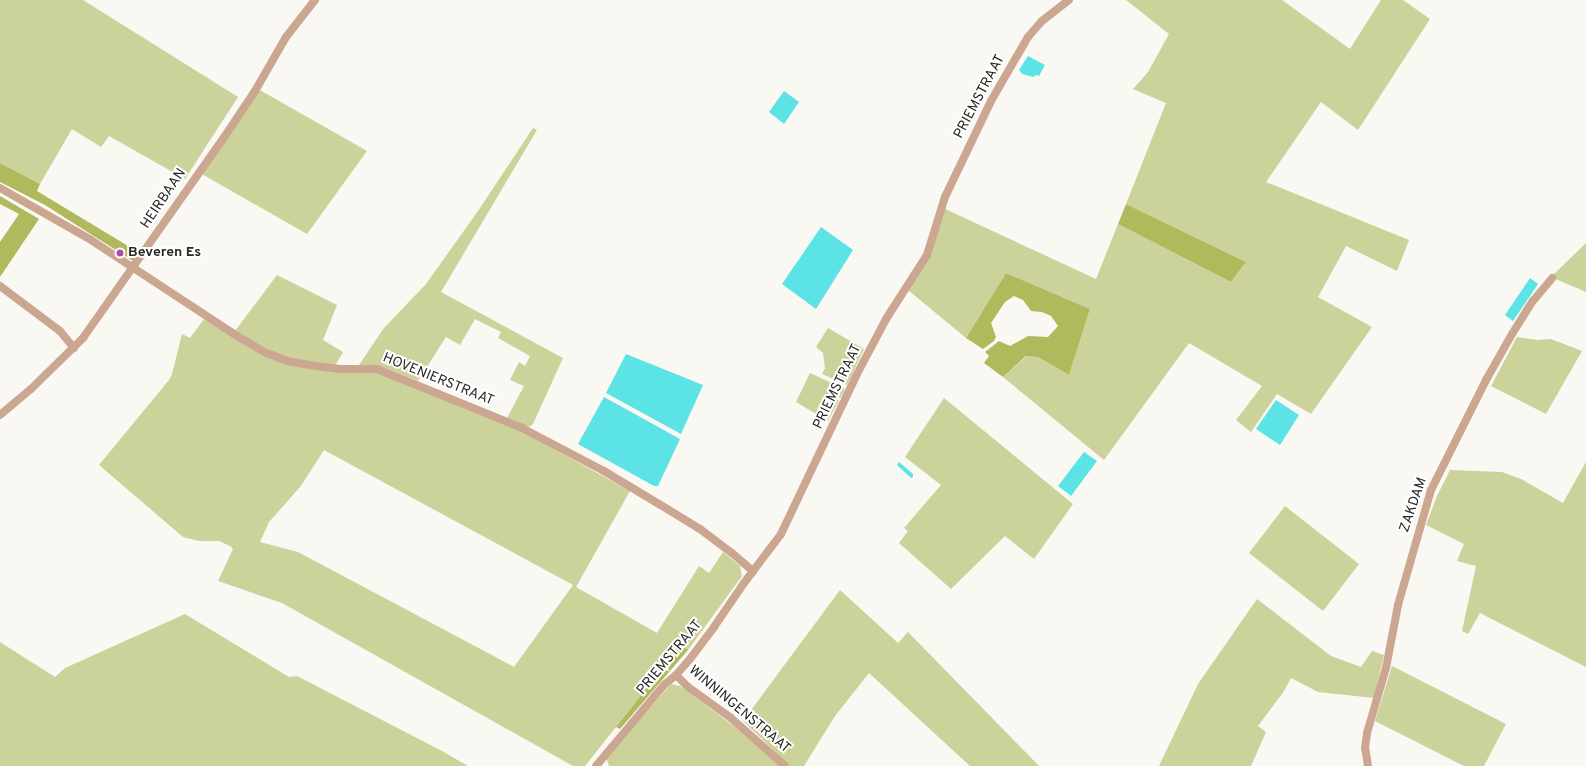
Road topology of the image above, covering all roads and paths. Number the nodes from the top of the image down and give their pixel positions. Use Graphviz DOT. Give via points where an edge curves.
graph roads {
  1 [pos="315,0"];
  2 [pos="1069,0"];
  3 [pos="0,188"];
  4 [pos="133,268"];
  5 [pos="1552,278"];
  6 [pos="0,286"];
  7 [pos="74,348"];
  8 [pos="0,414"];
  9 [pos="752,571"];
  10 [pos="676,675"];
  11 [pos="596,766"];
  12 [pos="785,766"];
  13 [pos="1368,766"];
  1 -- 4 [label="street, HEIRBAAN" via="286,37 242,110"];
  2 -- 9 [label="street, PRIEMSTRAAT" via="1042,21 1028,37 991,101 945,197 927,255 886,319 856,376 784,529"];
  3 -- 4 [label="street, HOVENIERSTRAAT" via="84,236"];
  4 -- 7 [label="street, HEIRBAAN"];
  4 -- 9 [label="street, HOVENIERSTRAAT" via="236,336 267,353 287,361 316,366 377,369 534,434 700,529"];
  5 -- 13 [label="street, ZAKDAM" via="1533,301 1508,341 1431,490 1398,605 1386,668 1367,733 1365,748"];
  6 -- 7 [label="street" via="60,331"];
  7 -- 8 [label="street, HEIRBAAN"];
  9 -- 10 [label="street, PRIEMSTRAAT" via="714,627"];
  10 -- 11 [label="street, PRIEMSTRAAT" via="664,685"];
  10 -- 12 [label="street, WINNINGENSTRAAT" via="688,687 731,718"];
}
